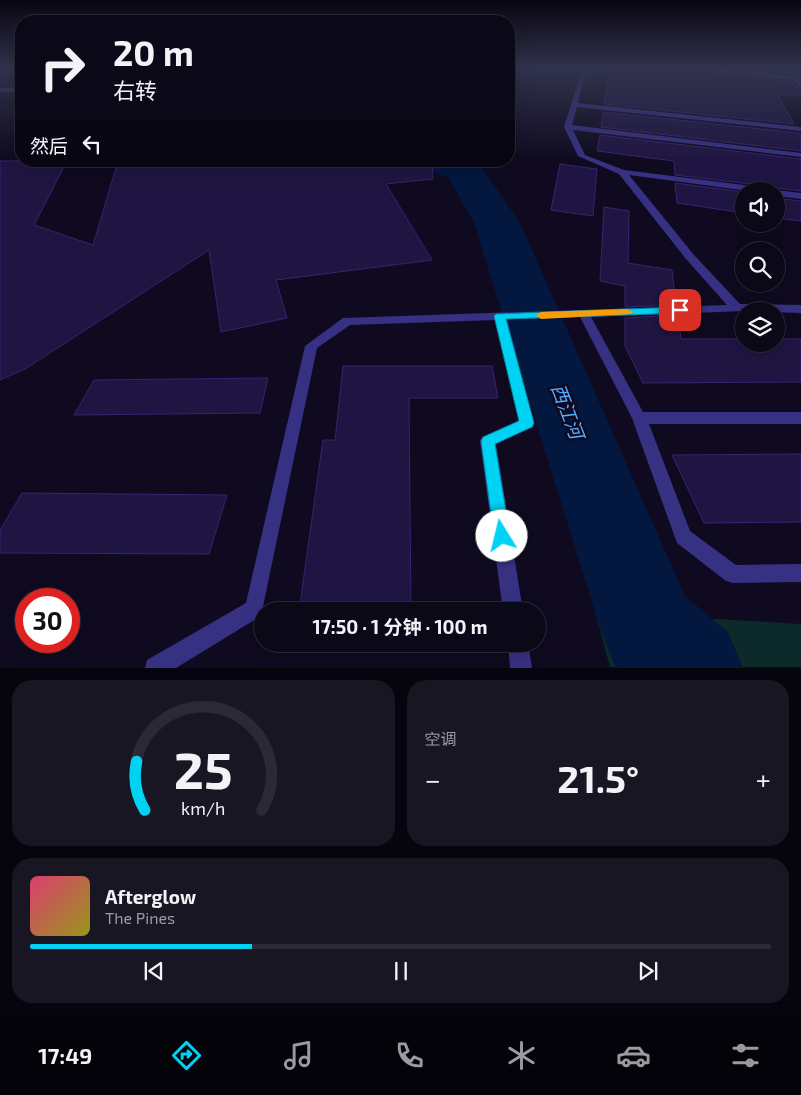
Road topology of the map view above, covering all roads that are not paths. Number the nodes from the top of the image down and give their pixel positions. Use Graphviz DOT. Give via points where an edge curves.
graph roads {
  1 [pos="576,98"];
  2 [pos="574,105"];
  3 [pos="568,127"];
  4 [pos="801,129"];
  5 [pos="801,155"];
  6 [pos="622,172"];
  7 [pos="735,187"];
  8 [pos="785,193"];
  9 [pos="801,196"];
  10 [pos="735,306"];
  11 [pos="735,308"];
  12 [pos="785,309"];
  13 [pos="801,309"];
  14 [pos="584,314"];
  15 [pos="505,316"];
  16 [pos="639,418"];
  17 [pos="801,418"];
  18 [pos="801,573"];
  19 [pos="512,602"];
  20 [pos="519,652"];
  21 [pos="155,668"];
  22 [pos="521,668"];
  1 -- 2 [label="street"];
  2 -- 3 [label="street"];
  2 -- 4 [label="street"];
  3 -- 5 [label="street"];
  3 -- 6 [label="street" via="582,156"];
  6 -- 7 [label="street"];
  6 -- 10 [label="street" via="690,257"];
  8 -- 9 [label="street"];
  11 -- 14 [label="street"];
  12 -- 13 [label="street"];
  14 -- 15 [label="street"];
  14 -- 16 [label="street"];
  15 -- 19 [label="street" via="527,423 488,441"];
  15 -- 21 [label="street" via="347,321 311,346 254,609"];
  16 -- 17 [label="street"];
  16 -- 18 [label="street" via="683,536 733,574"];
  20 -- 22 [label="street"];
}
